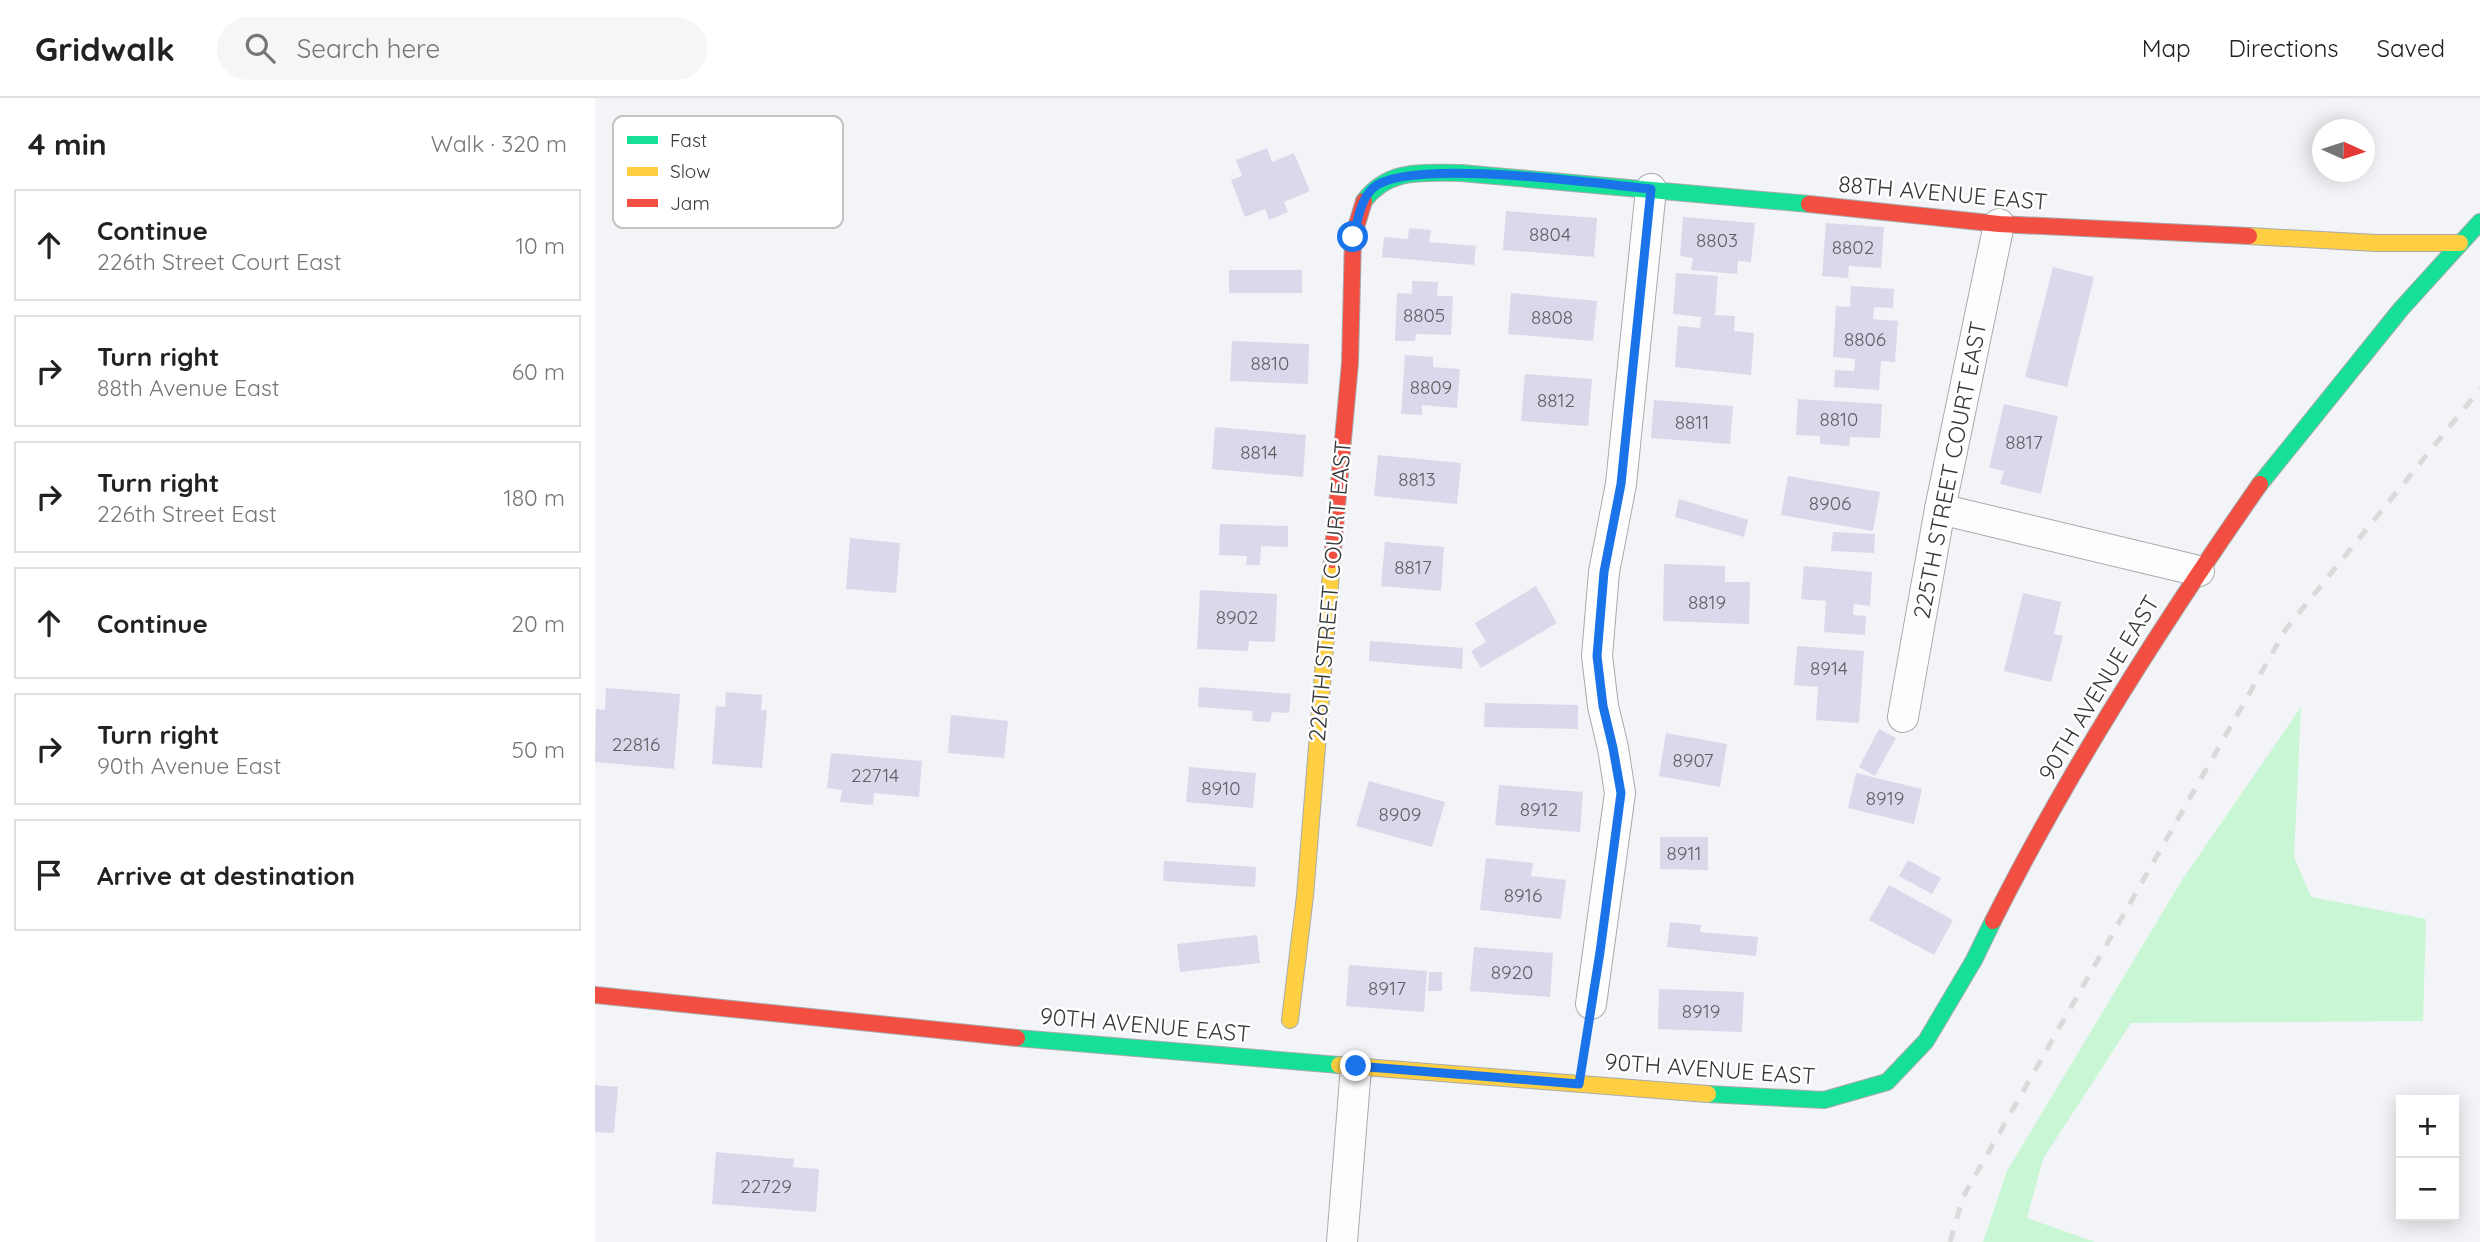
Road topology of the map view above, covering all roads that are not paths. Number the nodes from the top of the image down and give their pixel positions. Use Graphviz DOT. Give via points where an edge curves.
graph roads {
  1 [pos="1393,178"];
  2 [pos="1651,189"];
  3 [pos="2480,222"];
  4 [pos="1999,224"];
  5 [pos="2460,243"];
  6 [pos="1940,509"];
  7 [pos="2199,571"];
  8 [pos="1903,716"];
  9 [pos="595,995"];
  10 [pos="1591,1003"];
  11 [pos="1290,1020"];
  12 [pos="1356,1066"];
  13 [pos="1342,1242"];
  1 -- 2 [label="street, 88TH AVENUE EAST" via="1461,173"];
  1 -- 11 [label="street, 226TH STREET COURT EAST" via="1374,187 1362,204 1353,237 1350,363 1305,897"];
  2 -- 4 [label="street, 88TH AVENUE EAST"];
  2 -- 10 [label="street" via="1621,484 1604,572 1597,656 1621,793"];
  3 -- 5 [label="street"];
  4 -- 5 [label="street, 88TH AVENUE EAST"];
  4 -- 6 [label="street, 225TH STREET COURT EAST"];
  5 -- 7 [label="street, 90TH AVENUE EAST" via="2315,414"];
  6 -- 7 [label="street"];
  6 -- 8 [label="street, 225TH STREET COURT EAST"];
  7 -- 12 [label="street, 90TH AVENUE EAST" via="2039,832 1974,960 1926,1041 1887,1082 1824,1100"];
  9 -- 12 [label="street, 90TH AVENUE EAST"];
  12 -- 13 [label="street"];
}
